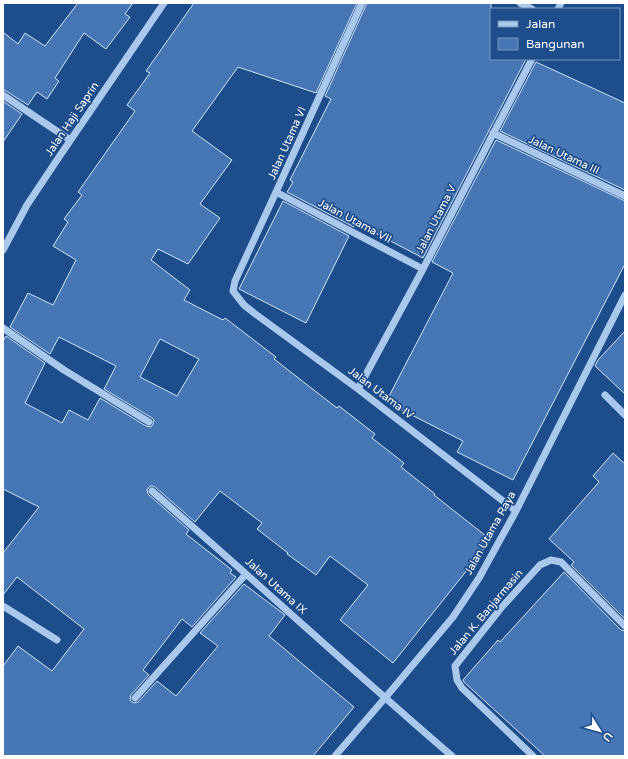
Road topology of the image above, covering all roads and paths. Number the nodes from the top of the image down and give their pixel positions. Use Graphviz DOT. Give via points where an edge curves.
graph roads {
  1 [pos="164,3"];
  2 [pos="362,3"];
  3 [pos="520,3"];
  4 [pos="530,8"];
  5 [pos="531,60"];
  6 [pos="3,96"];
  7 [pos="493,133"];
  8 [pos="70,140"];
  9 [pos="276,192"];
  10 [pos="625,196"];
  11 [pos="3,250"];
  12 [pos="423,269"];
  13 [pos="233,291"];
  14 [pos="625,295"];
  15 [pos="3,328"];
  16 [pos="358,389"];
  17 [pos="604,395"];
  18 [pos="625,414"];
  19 [pos="149,422"];
  20 [pos="152,491"];
  21 [pos="516,511"];
  22 [pos="246,574"];
  23 [pos="3,606"];
  24 [pos="625,626"];
  25 [pos="57,640"];
  26 [pos="135,698"];
  27 [pos="385,698"];
  28 [pos="335,756"];
  29 [pos="452,756"];
  30 [pos="533,756"];
  1 -- 8 [label="street, Jalan Haji Saprin"];
  2 -- 9 [label="street, Jalan Utama VI"];
  3 -- 4 [label="street"];
  5 -- 7 [label="street, Jalan Utama V"];
  6 -- 8 [label="street"];
  7 -- 10 [label="street, Jalan Utama III"];
  7 -- 12 [label="street, Jalan Utama V"];
  8 -- 11 [label="street, Jalan Haji Saprin" via="27,205"];
  9 -- 12 [label="street, Jalan Utama VII"];
  9 -- 13 [label="street, Jalan Utama VI" via="235,281"];
  12 -- 16 [label="street, Jalan Utama V"];
  13 -- 16 [label="street, Jalan Utama IV" via="254,313"];
  14 -- 21 [label="street, Jalan Utama Raya"];
  15 -- 19 [label="street" via="64,370"];
  16 -- 21 [label="street, Jalan Utama IV"];
  17 -- 18 [label="street"];
  20 -- 22 [label="street, Jalan Utama IX"];
  21 -- 27 [label="street, Jalan Utama Raya" via="479,578 453,617"];
  22 -- 26 [label="street"];
  22 -- 27 [label="street, Jalan Utama IX"];
  23 -- 25 [label="street"];
  24 -- 30 [label="street, Jalan K. Banjarmasin" via="561,562 551,560 540,565 454,666 462,688"];
  27 -- 28 [label="street, Jalan Utama Raya"];
  27 -- 29 [label="street, Jalan Utama IX"];
}
